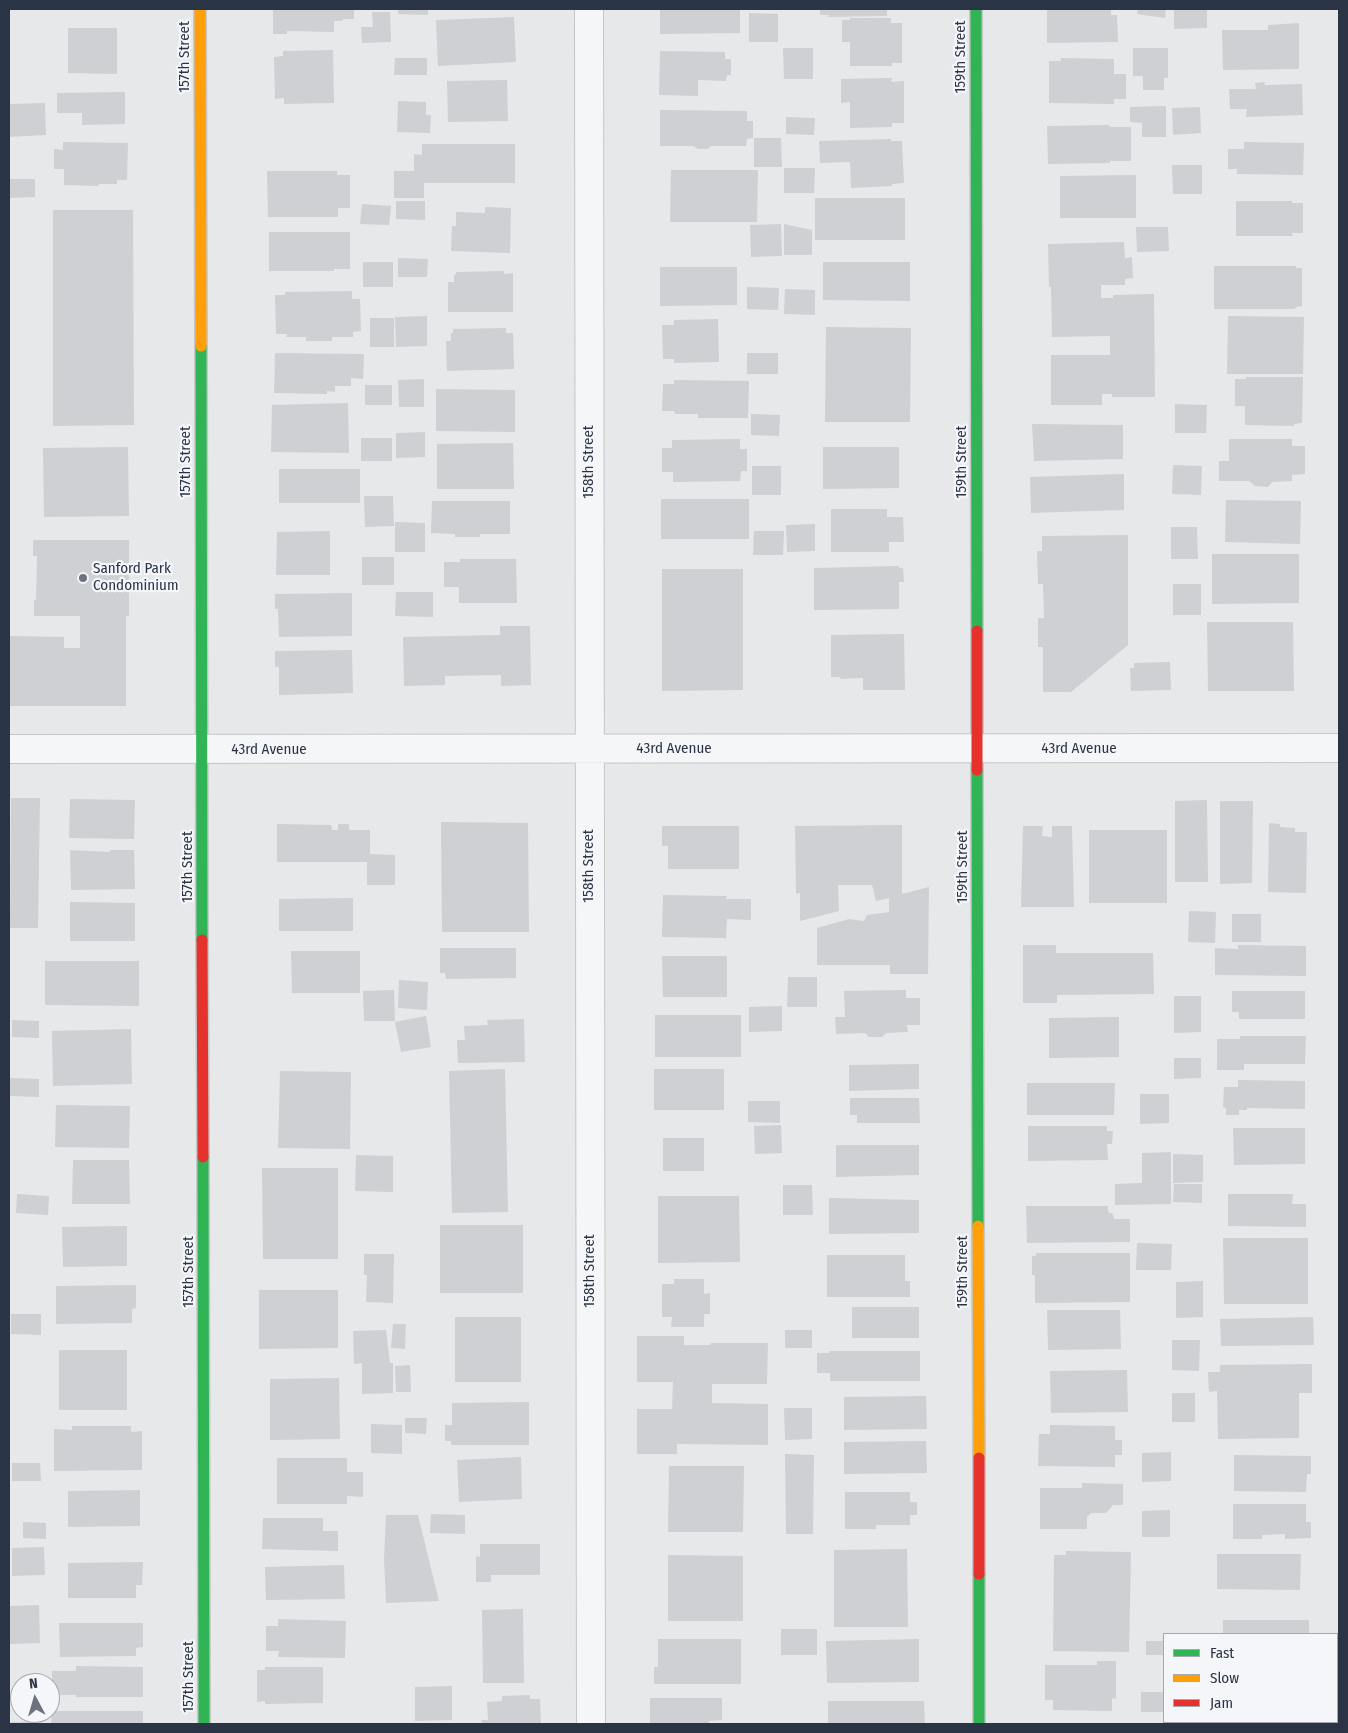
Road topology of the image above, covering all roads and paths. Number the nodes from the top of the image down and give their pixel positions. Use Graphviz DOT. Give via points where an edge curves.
graph roads {
  1 [pos="200,9"];
  2 [pos="589,9"];
  3 [pos="976,9"];
  4 [pos="1339,748"];
  5 [pos="9,749"];
  6 [pos="589,749"];
  7 [pos="977,749"];
  8 [pos="203,750"];
  9 [pos="204,1724"];
  10 [pos="591,1724"];
  11 [pos="979,1724"];
  1 -- 8 [label="street, 157th Street"];
  2 -- 6 [label="street, 158th Street"];
  3 -- 7 [label="street, 159th Street"];
  4 -- 7 [label="street, 43rd Avenue"];
  5 -- 8 [label="street, 43rd Avenue"];
  6 -- 7 [label="street, 43rd Avenue"];
  6 -- 8 [label="street, 43rd Avenue"];
  6 -- 10 [label="street, 158th Street"];
  7 -- 11 [label="street, 159th Street"];
  8 -- 9 [label="street, 157th Street"];
}
